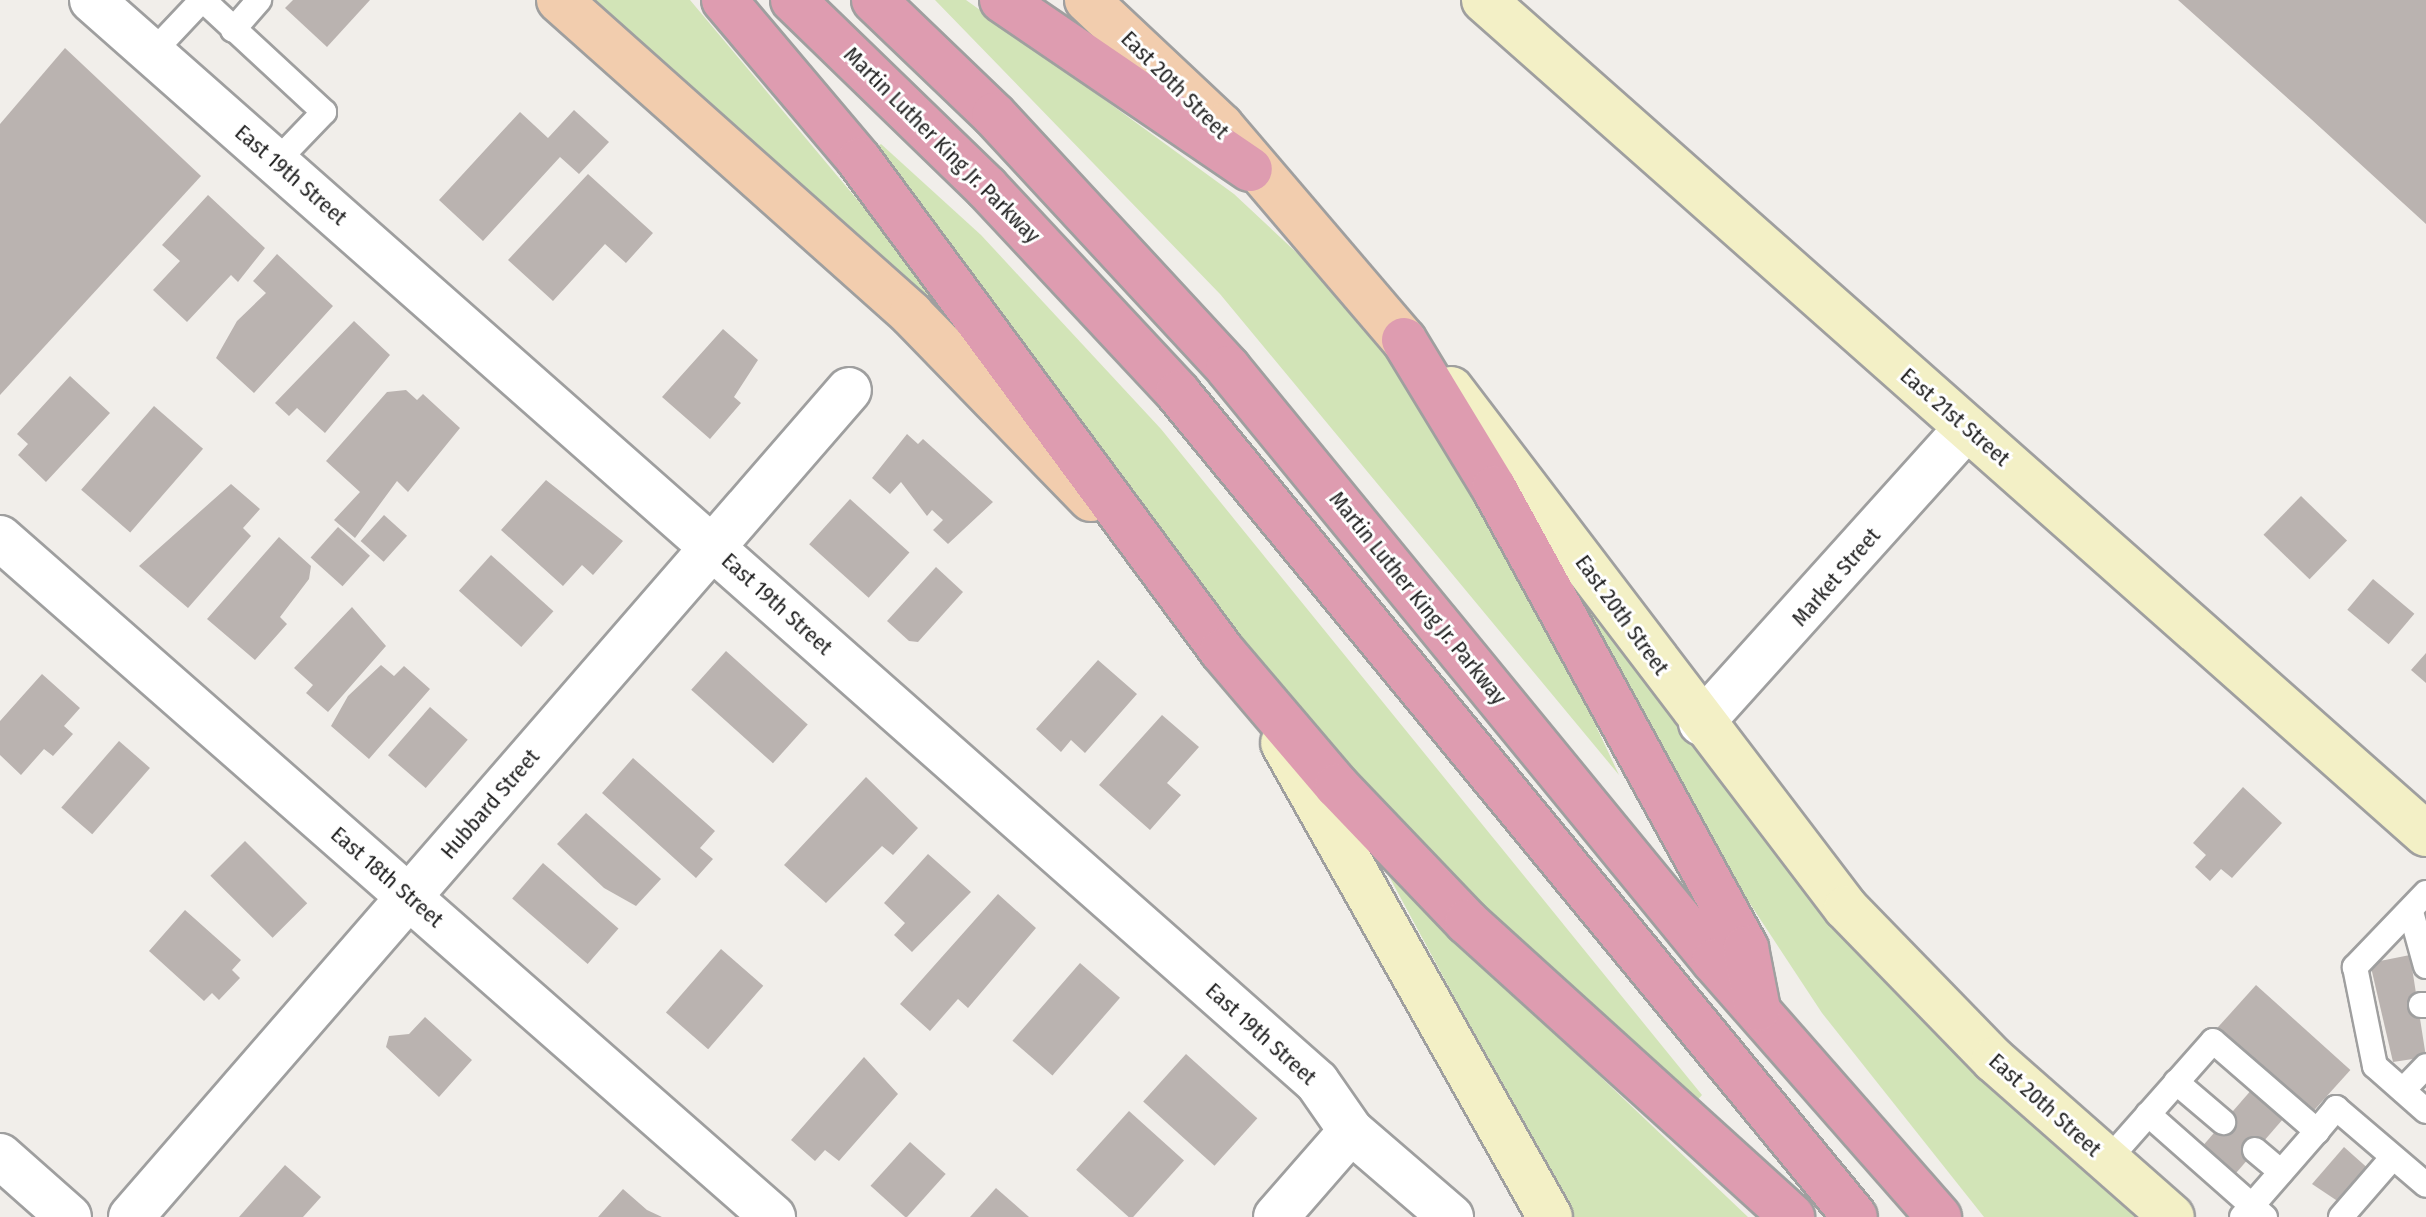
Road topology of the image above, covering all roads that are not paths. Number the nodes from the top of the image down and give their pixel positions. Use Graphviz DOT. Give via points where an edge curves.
graph roads {
  1 [pos="92,0"];
  2 [pos="202,0"];
  3 [pos="259,0"];
  4 [pos="559,0"];
  5 [pos="724,0"];
  6 [pos="793,0"];
  7 [pos="874,0"];
  8 [pos="1002,0"];
  9 [pos="1087,0"];
  10 [pos="1484,0"];
  11 [pos="233,30"];
  12 [pos="152,53"];
  13 [pos="276,162"];
  14 [pos="1250,169"];
  15 [pos="1404,340"];
  16 [pos="849,390"];
  17 [pos="1967,428"];
  18 [pos="0,538"];
  19 [pos="713,548"];
  20 [pos="1222,651"];
  21 [pos="1701,723"];
  22 [pos="2426,834"];
  23 [pos="2426,893"];
  24 [pos="409,897"];
  25 [pos="2411,912"];
  26 [pos="2426,966"];
  27 [pos="1760,1015"];
  28 [pos="2426,1066"];
  29 [pos="2176,1082"];
  30 [pos="2403,1090"];
  31 [pos="2426,1111"];
  32 [pos="2148,1114"];
  33 [pos="2223,1122"];
  34 [pos="1351,1131"];
  35 [pos="2317,1131"];
  36 [pos="2255,1150"];
  37 [pos="0,1156"];
  38 [pos="2393,1157"];
  39 [pos="2107,1161"];
  40 [pos="2281,1172"];
  41 [pos="2426,1185"];
  42 [pos="2253,1213"];
  43 [pos="69,1217"];
  44 [pos="131,1217"];
  45 [pos="773,1217"];
  46 [pos="1276,1217"];
  47 [pos="1451,1217"];
  48 [pos="1550,1217"];
  49 [pos="1792,1217"];
  50 [pos="1855,1217"];
  51 [pos="1939,1217"];
  52 [pos="2172,1217"];
  53 [pos="2341,1217"];
  1 -- 12 [label="street, East 19th Street"];
  2 -- 11 [label="lane"];
  2 -- 12 [label="lane"];
  3 -- 11 [label="lane"];
  4 -- 20 [label="main road" via="944,345"];
  5 -- 20 [label="highway" via="859,160"];
  6 -- 50 [label="highway, Martin Luther King Jr. Parkway" via="1036,239 1178,393"];
  7 -- 27 [label="highway, Martin Luther King Jr. Parkway" via="994,115 1220,358"];
  8 -- 14 [label="highway"];
  9 -- 14 [label="main road, East 20th Street" via="1221,126"];
  10 -- 17 [label="street, East 21st Street"];
  11 -- 13 [label="lane" via="324,112"];
  12 -- 13 [label="street, East 19th Street"];
  13 -- 19 [label="street, East 19th Street"];
  14 -- 15 [label="main road, East 20th Street"];
  15 -- 21 [label="street, East 20th Street" via="1522,479"];
  15 -- 27 [label="highway" via="1487,476 1746,948"];
  16 -- 19 [label="street, Hubbard Street"];
  17 -- 21 [label="street, Market Street"];
  17 -- 22 [label="street, East 21st Street"];
  18 -- 24 [label="street, East 18th Street"];
  19 -- 24 [label="street, Hubbard Street"];
  19 -- 34 [label="street, East 19th Street" via="1317,1082"];
  20 -- 48 [label="street" via="1329,820"];
  20 -- 49 [label="highway" via="1433,890"];
  21 -- 39 [label="street, East 20th Street" via="1878,943"];
  23 -- 25 [label="lane"];
  24 -- 44 [label="street, Hubbard Street"];
  24 -- 45 [label="street, East 18th Street"];
  25 -- 26 [label="lane"];
  25 -- 30 [label="lane" via="2355,967 2373,1013 2375,1066"];
  27 -- 51 [label="highway, Martin Luther King Jr. Parkway"];
  28 -- 30 [label="lane"];
  29 -- 32 [label="lane"];
  29 -- 33 [label="lane"];
  29 -- 35 [label="lane" via="2213,1041"];
  30 -- 31 [label="lane"];
  32 -- 39 [label="lane"];
  32 -- 42 [label="lane"];
  34 -- 46 [label="street"];
  34 -- 47 [label="street, East 19th Street"];
  35 -- 38 [label="lane" via="2336,1108"];
  35 -- 40 [label="lane"];
  36 -- 40 [label="lane"];
  37 -- 43 [label="street"];
  38 -- 41 [label="lane"];
  38 -- 53 [label="lane"];
  39 -- 52 [label="street, East 20th Street"];
  40 -- 42 [label="lane"];
}
